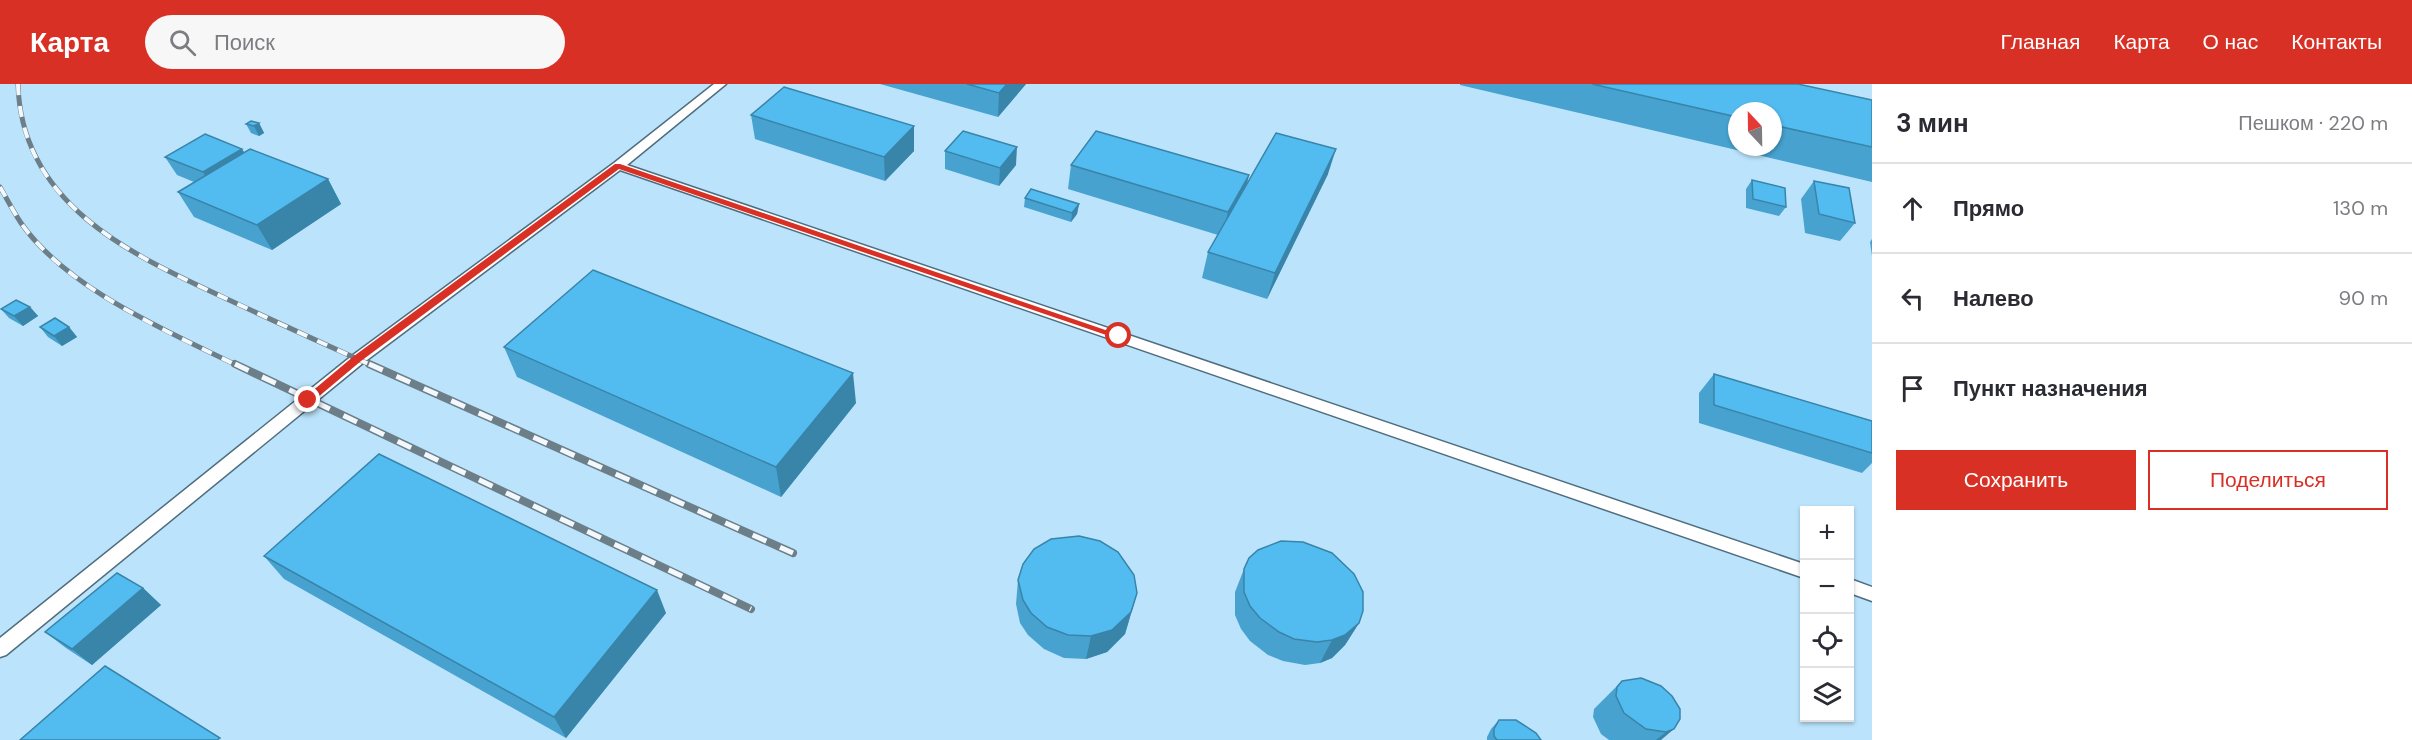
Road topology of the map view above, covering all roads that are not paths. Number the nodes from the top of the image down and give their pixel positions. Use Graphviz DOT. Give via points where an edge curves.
graph roads {
  1 [pos="720,84"];
  2 [pos="618,166"];
  3 [pos="1800,570"];
  4 [pos="1854,587"];
  5 [pos="1872,594"];
  6 [pos="0,650"];
  1 -- 2 [label="lane"];
  2 -- 3 [label="lane"];
  2 -- 6 [label="lane" via="358,359"];
  4 -- 5 [label="lane"];
}
